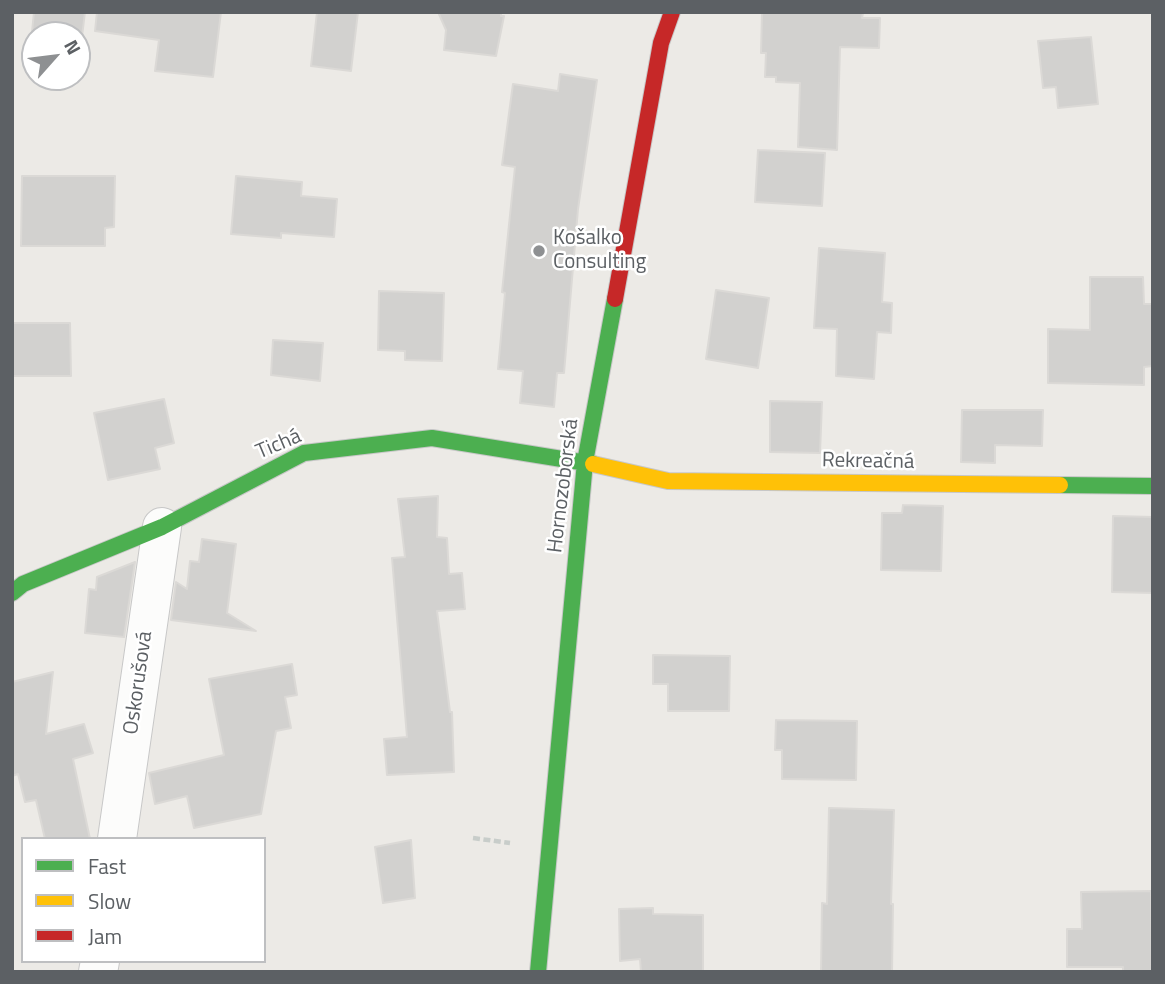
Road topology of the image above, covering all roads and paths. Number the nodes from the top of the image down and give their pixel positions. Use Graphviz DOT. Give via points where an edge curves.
graph roads {
  1 [pos="671,12"];
  2 [pos="585,462"];
  3 [pos="1153,486"];
  4 [pos="162,527"];
  5 [pos="16,580"];
  6 [pos="117,837"];
  7 [pos="473,838"];
  8 [pos="509,843"];
  9 [pos="538,972"];
  1 -- 2 [label="street, Hornozoborská" via="661,43"];
  2 -- 3 [label="street, Rekreačná" via="668,481"];
  2 -- 4 [label="street, Tichá" via="432,438 304,453"];
  2 -- 9 [label="street, Hornozoborská"];
  4 -- 5 [label="street, Tichá"];
  4 -- 6 [label="street, Oskorušová"];
  7 -- 8 [label="path"];
}
